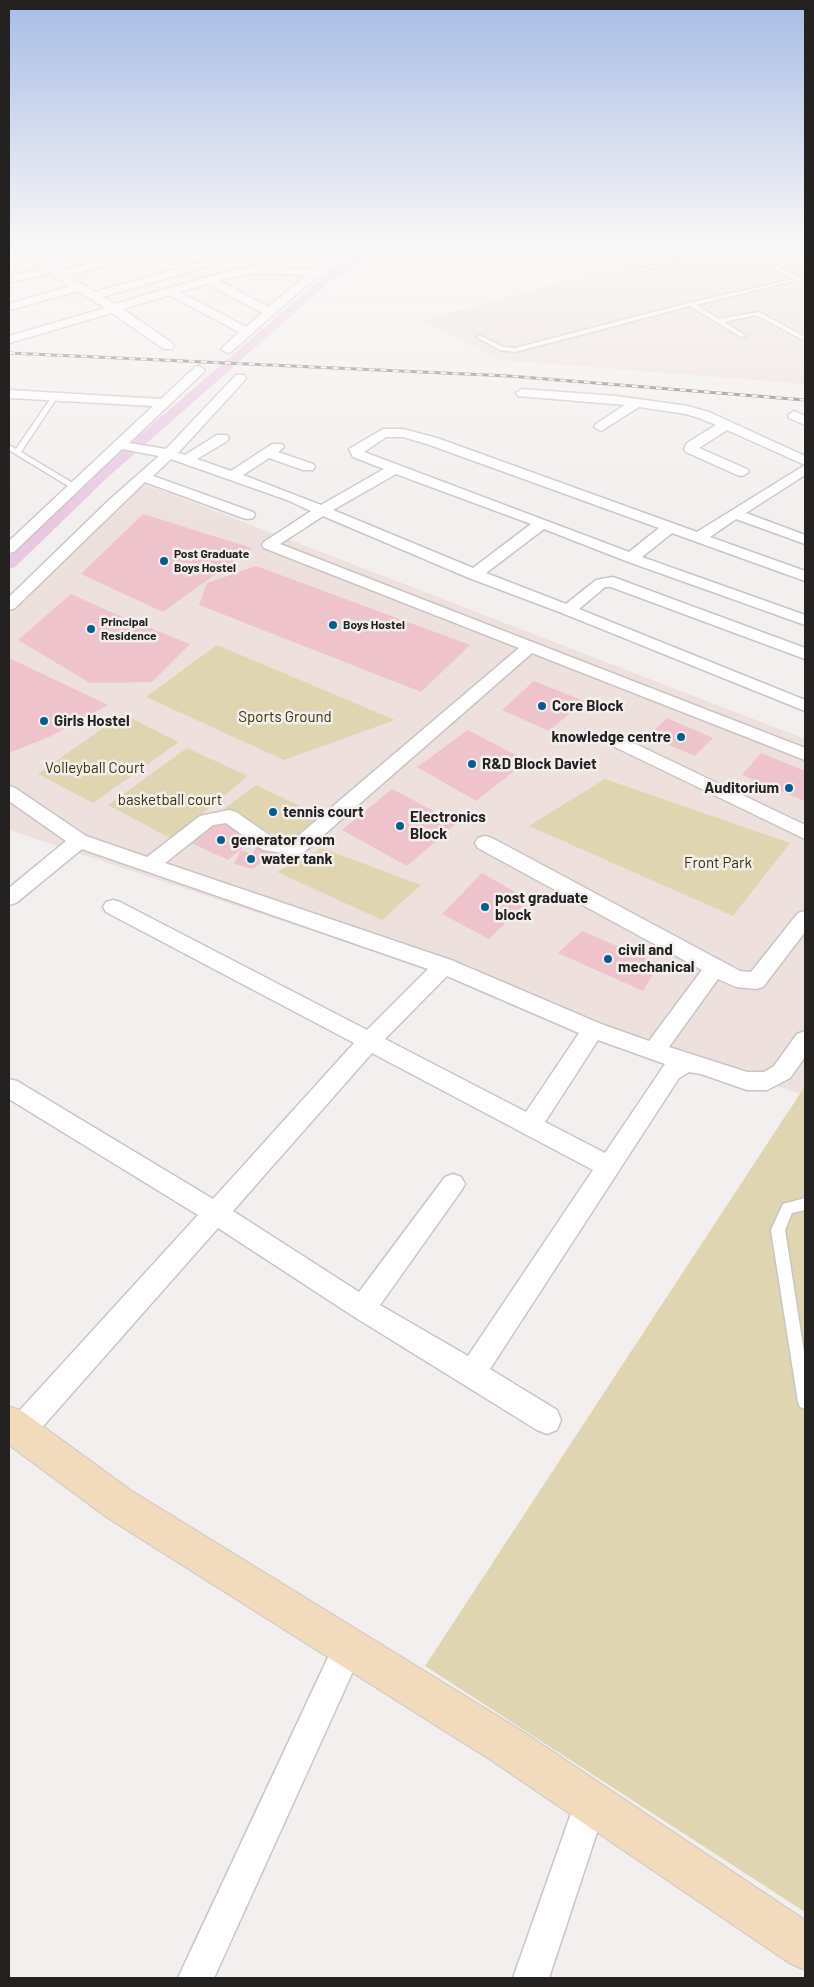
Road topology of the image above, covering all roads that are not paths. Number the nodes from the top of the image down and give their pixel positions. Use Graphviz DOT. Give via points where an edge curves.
graph roads {
  1 [pos="158,339"];
  2 [pos="239,339"];
  3 [pos="483,339"];
  4 [pos="558,339"];
  5 [pos="168,346"];
  6 [pos="227,349"];
  7 [pos="199,370"];
  8 [pos="240,378"];
  9 [pos="522,393"];
  10 [pos="9,394"];
  11 [pos="56,396"];
  12 [pos="165,403"];
  13 [pos="637,403"];
  14 [pos="726,424"];
  15 [pos="601,427"];
  16 [pos="222,438"];
  17 [pos="125,446"];
  18 [pos="9,447"];
  19 [pos="17,453"];
  20 [pos="162,453"];
  21 [pos="186,460"];
  22 [pos="805,461"];
  23 [pos="308,467"];
  24 [pos="394,469"];
  25 [pos="805,469"];
  26 [pos="742,472"];
  27 [pos="232,476"];
  28 [pos="143,477"];
  29 [pos="73,487"];
  30 [pos="322,510"];
  31 [pos="735,514"];
  32 [pos="248,515"];
  33 [pos="542,523"];
  34 [pos="670,527"];
  35 [pos="698,537"];
  36 [pos="805,540"];
  37 [pos="9,549"];
  38 [pos="630,558"];
  39 [pos="474,575"];
  40 [pos="805,576"];
  41 [pos="9,605"];
  42 [pos="568,610"];
  43 [pos="805,620"];
  44 [pos="530,647"];
  45 [pos="805,654"];
  46 [pos="805,706"];
  47 [pos="622,743"];
  48 [pos="805,754"];
  49 [pos="9,792"];
  50 [pos="805,833"];
  51 [pos="79,841"];
  52 [pos="484,843"];
  53 [pos="150,865"];
  54 [pos="9,898"];
  55 [pos="113,906"];
  56 [pos="805,918"];
  57 [pos="444,966"];
  58 [pos="715,968"];
  59 [pos="593,1030"];
  60 [pos="805,1040"];
  61 [pos="369,1042"];
  62 [pos="654,1051"];
  63 [pos="689,1063"];
  64 [pos="9,1088"];
  65 [pos="530,1125"];
  66 [pos="608,1166"];
  67 [pos="453,1184"];
  68 [pos="805,1204"];
  69 [pos="216,1213"];
  70 [pos="362,1308"];
  71 [pos="472,1373"];
  72 [pos="805,1402"];
  73 [pos="547,1420"];
  74 [pos="14,1427"];
  75 [pos="350,1648"];
  76 [pos="591,1802"];
  77 [pos="805,1947"];
  78 [pos="196,1978"];
  79 [pos="531,1978"];
  1 -- 5 [label="street"];
  2 -- 6 [label="street"];
  3 -- 4 [label="lane" via="502,349 515,350"];
  7 -- 12 [label="street"];
  8 -- 20 [label="street"];
  9 -- 13 [label="street"];
  10 -- 11 [label="street"];
  11 -- 12 [label="street"];
  11 -- 19 [label="lane"];
  12 -- 17 [label="street"];
  13 -- 14 [label="street" via="688,410"];
  13 -- 15 [label="street"];
  14 -- 22 [label="street"];
  14 -- 26 [label="street" via="690,450"];
  16 -- 21 [label="street"];
  17 -- 20 [label="street"];
  17 -- 29 [label="street"];
  18 -- 19 [label="lane"];
  19 -- 29 [label="lane"];
  20 -- 21 [label="street"];
  20 -- 28 [label="street"];
  21 -- 27 [label="street"];
  23 -- 27 [label="street" via="272,450"];
  24 -- 30 [label="street"];
  24 -- 33 [label="street"];
  24 -- 34 [label="street" via="358,454 356,449 383,433 403,433"];
  25 -- 31 [label="street"];
  27 -- 30 [label="street"];
  28 -- 32 [label="street"];
  28 -- 41 [label="street"];
  29 -- 37 [label="street"];
  30 -- 39 [label="street"];
  30 -- 44 [label="street" via="269,545"];
  31 -- 35 [label="street"];
  31 -- 36 [label="street"];
  33 -- 38 [label="street"];
  33 -- 39 [label="street"];
  34 -- 35 [label="street"];
  34 -- 38 [label="street"];
  35 -- 40 [label="street"];
  38 -- 43 [label="street"];
  39 -- 42 [label="street"];
  42 -- 45 [label="street" via="601,583 613,582"];
  42 -- 46 [label="street"];
  44 -- 48 [label="street"];
  44 -- 53 [label="street" via="296,848 270,845 229,816 207,820"];
  47 -- 50 [label="street"];
  49 -- 51 [label="street"];
  51 -- 53 [label="street"];
  51 -- 54 [label="street"];
  52 -- 58 [label="street"];
  53 -- 57 [label="street"];
  55 -- 61 [label="street"];
  56 -- 58 [label="street" via="756,981 736,979"];
  57 -- 59 [label="street"];
  57 -- 61 [label="street"];
  58 -- 62 [label="street"];
  59 -- 62 [label="street"];
  59 -- 65 [label="street"];
  60 -- 63 [label="street" via="782,1072 767,1081 747,1080"];
  61 -- 65 [label="street"];
  61 -- 69 [label="street"];
  62 -- 63 [label="street"];
  63 -- 66 [label="street" via="671,1072"];
  64 -- 69 [label="street"];
  65 -- 66 [label="street"];
  66 -- 71 [label="street"];
  67 -- 70 [label="street"];
  68 -- 72 [label="lane" via="788,1208 778,1230"];
  69 -- 70 [label="street"];
  69 -- 74 [label="street"];
  70 -- 71 [label="street"];
  71 -- 73 [label="street"];
  74 -- 75 [label="street" via="119,1504"];
  75 -- 76 [label="street"];
  75 -- 78 [label="street"];
  76 -- 77 [label="street"];
  76 -- 79 [label="street"];
}
